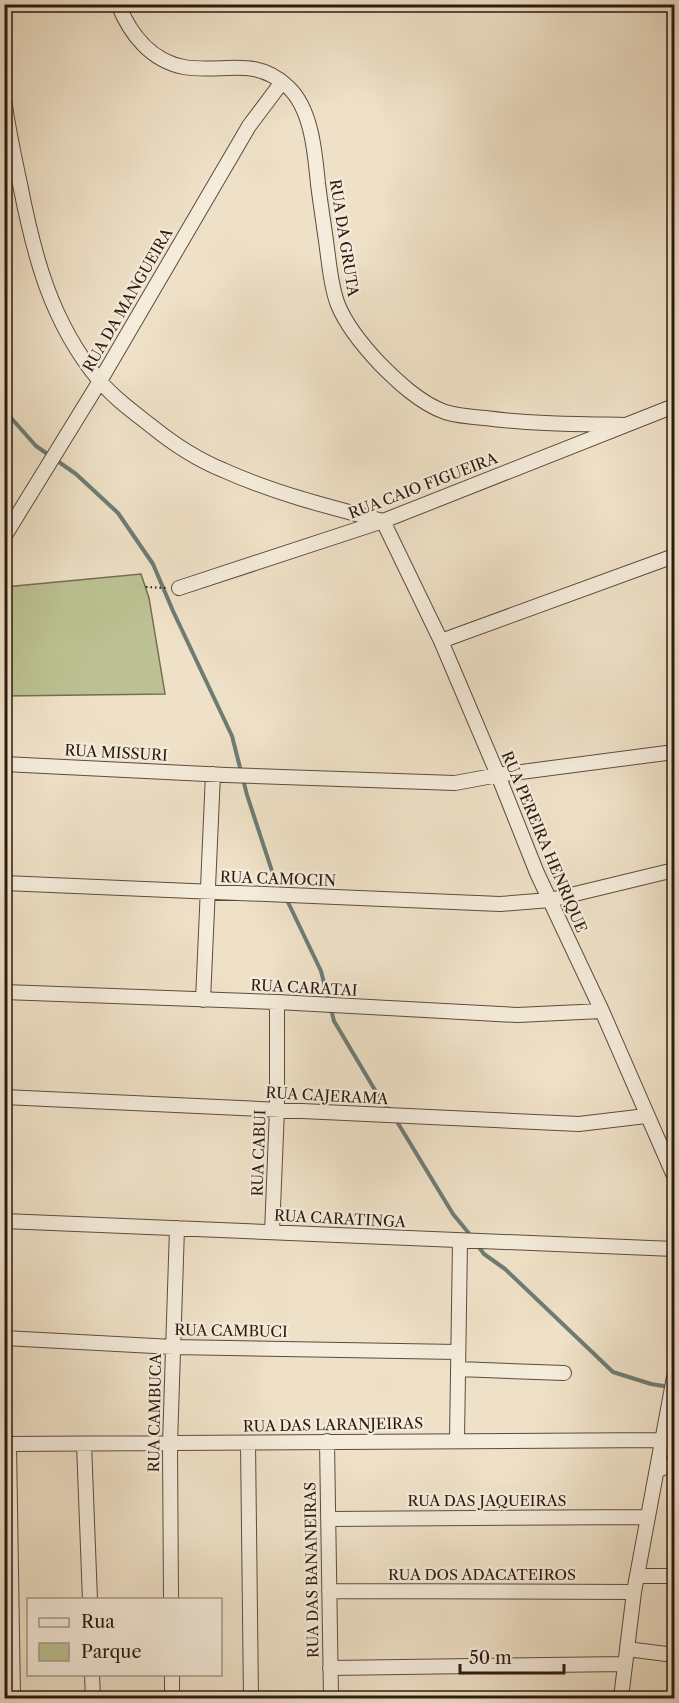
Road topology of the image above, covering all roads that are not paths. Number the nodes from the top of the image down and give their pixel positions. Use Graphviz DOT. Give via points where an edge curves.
graph roads {
  1 [pos="118,4"];
  2 [pos="282,82"];
  3 [pos="4,99"];
  4 [pos="100,381"];
  5 [pos="675,406"];
  6 [pos="626,425"];
  7 [pos="383,521"];
  8 [pos="4,537"];
  9 [pos="675,556"];
  10 [pos="179,588"];
  11 [pos="441,641"];
  12 [pos="675,752"];
  13 [pos="4,764"];
  14 [pos="220,774"];
  15 [pos="498,775"];
  16 [pos="675,870"];
  17 [pos="4,883"];
  18 [pos="207,893"];
  19 [pos="549,900"];
  20 [pos="4,992"];
  21 [pos="203,1000"];
  22 [pos="277,1002"];
  23 [pos="602,1011"];
  24 [pos="4,1097"];
  25 [pos="277,1109"];
  26 [pos="646,1116"];
  27 [pos="675,1176"];
  28 [pos="4,1221"];
  29 [pos="177,1228"];
  30 [pos="272,1233"];
  31 [pos="462,1241"];
  32 [pos="675,1249"];
  33 [pos="4,1338"];
  34 [pos="173,1347"];
  35 [pos="458,1353"];
  36 [pos="458,1369"];
  37 [pos="564,1373"];
  38 [pos="675,1377"];
  39 [pos="457,1440"];
  40 [pos="662,1440"];
  41 [pos="327,1441"];
  42 [pos="248,1443"];
  43 [pos="7,1444"];
  44 [pos="84,1444"];
  45 [pos="170,1444"];
  46 [pos="675,1464"];
  47 [pos="658,1470"];
  48 [pos="647,1517"];
  49 [pos="328,1519"];
  50 [pos="637,1576"];
  51 [pos="675,1576"];
  52 [pos="329,1591"];
  53 [pos="634,1592"];
  54 [pos="90,1598"];
  55 [pos="171,1598"];
  56 [pos="627,1649"];
  57 [pos="675,1655"];
  58 [pos="626,1664"];
  59 [pos="330,1668"];
  60 [pos="92,1676"];
  61 [pos="172,1676"];
  62 [pos="13,1698"];
  63 [pos="93,1698"];
  64 [pos="172,1698"];
  65 [pos="250,1698"];
  66 [pos="331,1698"];
  67 [pos="621,1698"];
  1 -- 2 [label="street, RUA DA GRUTA" via="142,45 162,60 185,67 260,70"];
  2 -- 4 [label="street, RUA DA MANGUEIRA" via="249,126"];
  2 -- 6 [label="street, RUA DA GRUTA" via="300,103 314,144 330,271 338,304 364,348 385,369 421,399 460,416 541,424"];
  3 -- 4 [label="street" via="29,233 41,274 57,314"];
  4 -- 7 [label="street" via="177,447 222,470 296,497"];
  4 -- 8 [label="street, RUA DA MANGUEIRA"];
  5 -- 6 [label="street, RUA CAIO FIGUEIRA"];
  6 -- 7 [label="street, RUA CAIO FIGUEIRA"];
  7 -- 10 [label="street, RUA CAIO FIGUEIRA"];
  7 -- 11 [label="street, RUA PEREIRA HENRIQUE"];
  9 -- 11 [label="street"];
  11 -- 15 [label="street, RUA PEREIRA HENRIQUE"];
  12 -- 15 [label="street, RUA MISSURI"];
  13 -- 14 [label="street, RUA MISSURI"];
  14 -- 15 [label="street, RUA MISSURI" via="455,783"];
  14 -- 18 [label="street"];
  15 -- 19 [label="street, RUA PEREIRA HENRIQUE"];
  16 -- 19 [label="street, RUA CAMOCIN"];
  17 -- 18 [label="street, RUA CAMOCIN"];
  18 -- 19 [label="street, RUA CAMOCIN" via="500,904"];
  18 -- 21 [label="street"];
  19 -- 23 [label="street, RUA PEREIRA HENRIQUE"];
  20 -- 21 [label="street, RUA CARATAI"];
  21 -- 22 [label="street, RUA CARATAI"];
  22 -- 23 [label="street, RUA CARATAI" via="517,1015"];
  22 -- 25 [label="street, RUA CABUI"];
  23 -- 26 [label="street, RUA PEREIRA HENRIQUE"];
  24 -- 25 [label="street, RUA CAJERAMA"];
  25 -- 26 [label="street, RUA CAJERAMA" via="579,1124"];
  25 -- 30 [label="street, RUA CABUI"];
  26 -- 27 [label="street, RUA PEREIRA HENRIQUE"];
  28 -- 29 [label="street, RUA CARATINGA"];
  29 -- 30 [label="street, RUA CARATINGA"];
  29 -- 34 [label="street, RUA CAMBUCA"];
  30 -- 31 [label="street, RUA CARATINGA"];
  31 -- 32 [label="street, RUA CARATINGA"];
  31 -- 35 [label="street"];
  33 -- 34 [label="street, RUA CAMBUCI"];
  34 -- 35 [label="street, RUA CAMBUCI"];
  34 -- 45 [label="street, RUA CAMBUCA"];
  35 -- 36 [label="street"];
  36 -- 37 [label="street"];
  36 -- 39 [label="street"];
  38 -- 40 [label="street"];
  39 -- 40 [label="street, RUA DAS LARANJEIRAS"];
  39 -- 41 [label="street, RUA DAS LARANJEIRAS"];
  40 -- 47 [label="street"];
  41 -- 42 [label="street, RUA DAS LARANJEIRAS"];
  41 -- 49 [label="street, RUA DAS BANANEIRAS"];
  42 -- 45 [label="street, RUA DAS LARANJEIRAS"];
  42 -- 65 [label="street"];
  43 -- 44 [label="street, RUA DAS LARANJEIRAS"];
  43 -- 62 [label="street"];
  44 -- 45 [label="street, RUA DAS LARANJEIRAS"];
  44 -- 54 [label="street"];
  45 -- 55 [label="street, RUA CAMBUCA"];
  46 -- 47 [label="street"];
  47 -- 48 [label="street"];
  48 -- 49 [label="street, RUA DAS JAQUEIRAS"];
  48 -- 50 [label="street"];
  49 -- 52 [label="street, RUA DAS BANANEIRAS"];
  50 -- 51 [label="street"];
  50 -- 53 [label="street"];
  52 -- 53 [label="street, RUA DOS ADACATEIROS"];
  52 -- 59 [label="street, RUA DAS BANANEIRAS"];
  53 -- 56 [label="street"];
  56 -- 57 [label="street"];
  56 -- 58 [label="street"];
  58 -- 59 [label="street"];
  58 -- 67 [label="street"];
  59 -- 66 [label="street, RUA DAS BANANEIRAS"];
  60 -- 63 [label="street"];
  61 -- 64 [label="street"];
}
